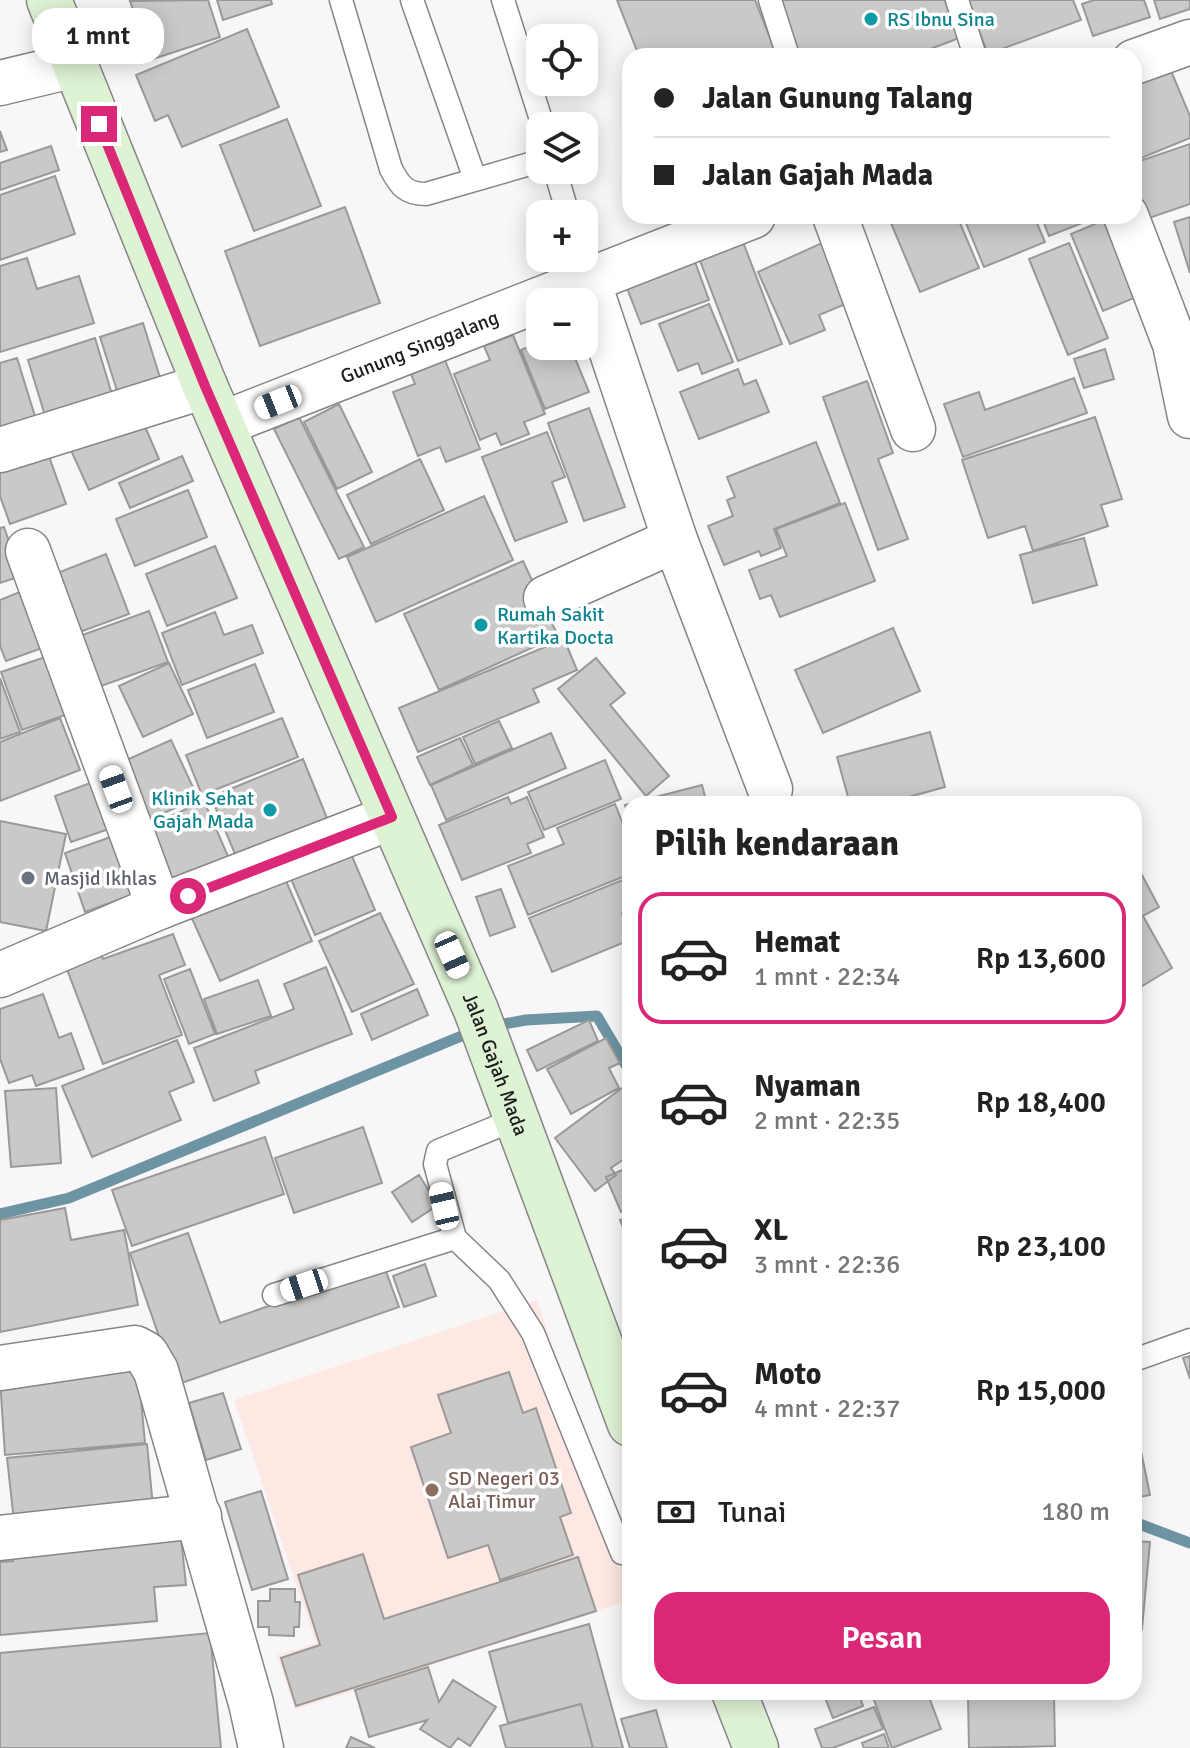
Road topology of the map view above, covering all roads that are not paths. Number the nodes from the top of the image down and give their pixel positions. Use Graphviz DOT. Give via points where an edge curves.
graph roads {
  1 [pos="49,0"];
  2 [pos="341,0"];
  3 [pos="412,0"];
  4 [pos="503,0"];
  5 [pos="770,0"];
  6 [pos="957,0"];
  7 [pos="1190,42"];
  8 [pos="785,48"];
  9 [pos="972,48"];
  10 [pos="1142,59"];
  11 [pos="75,65"];
  12 [pos="0,83"];
  13 [pos="539,112"];
  14 [pos="526,165"];
  15 [pos="475,179"];
  16 [pos="727,224"];
  17 [pos="838,224"];
  18 [pos="1130,224"];
  19 [pos="598,264"];
  20 [pos="573,272"];
  21 [pos="585,272"];
  22 [pos="1183,342"];
  23 [pos="213,405"];
  24 [pos="1190,416"];
  25 [pos="913,429"];
  26 [pos="0,450"];
  27 [pos="675,540"];
  28 [pos="28,551"];
  29 [pos="546,598"];
  30 [pos="770,789"];
  31 [pos="392,817"];
  32 [pos="159,907"];
  33 [pos="0,975"];
  34 [pos="516,1119"];
  35 [pos="455,1238"];
  36 [pos="274,1295"];
  37 [pos="1190,1340"];
  38 [pos="1142,1357"];
  39 [pos="0,1368"];
  40 [pos="622,1403"];
  41 [pos="199,1516"];
  42 [pos="0,1538"];
  43 [pos="622,1553"];
  44 [pos="737,1700"];
  45 [pos="261,1748"];
  46 [pos="756,1748"];
  1 -- 11 [label="main road, Jalan Gajah Mada"];
  2 -- 15 [label="lane" via="399,185 412,194 426,194"];
  3 -- 15 [label="lane"];
  4 -- 13 [label="lane"];
  5 -- 8 [label="lane"];
  6 -- 9 [label="lane"];
  7 -- 10 [label="street"];
  11 -- 12 [label="street"];
  11 -- 23 [label="main road, Jalan Gajah Mada"];
  14 -- 15 [label="lane"];
  16 -- 19 [label="street, Gunung Singgalang"];
  17 -- 25 [label="street"];
  18 -- 22 [label="street"];
  20 -- 23 [label="street, Gunung Singgalang"];
  21 -- 27 [label="street"];
  22 -- 24 [label="street"];
  23 -- 26 [label="street, Gunung Singgalang"];
  23 -- 31 [label="main road, Jalan Gajah Mada"];
  27 -- 29 [label="street"];
  27 -- 30 [label="street"];
  28 -- 32 [label="street"];
  31 -- 32 [label="street"];
  31 -- 34 [label="main road, Jalan Gajah Mada" via="476,1010"];
  32 -- 33 [label="street"];
  34 -- 35 [label="lane" via="438,1151 435,1164"];
  34 -- 40 [label="main road, Jalan Gajah Mada"];
  35 -- 36 [label="lane"];
  35 -- 43 [label="lane" via="499,1280 533,1333"];
  37 -- 38 [label="lane"];
  39 -- 41 [label="street" via="135,1348 146,1354 156,1371"];
  41 -- 42 [label="street"];
  41 -- 45 [label="street"];
  44 -- 46 [label="main road"];
}
